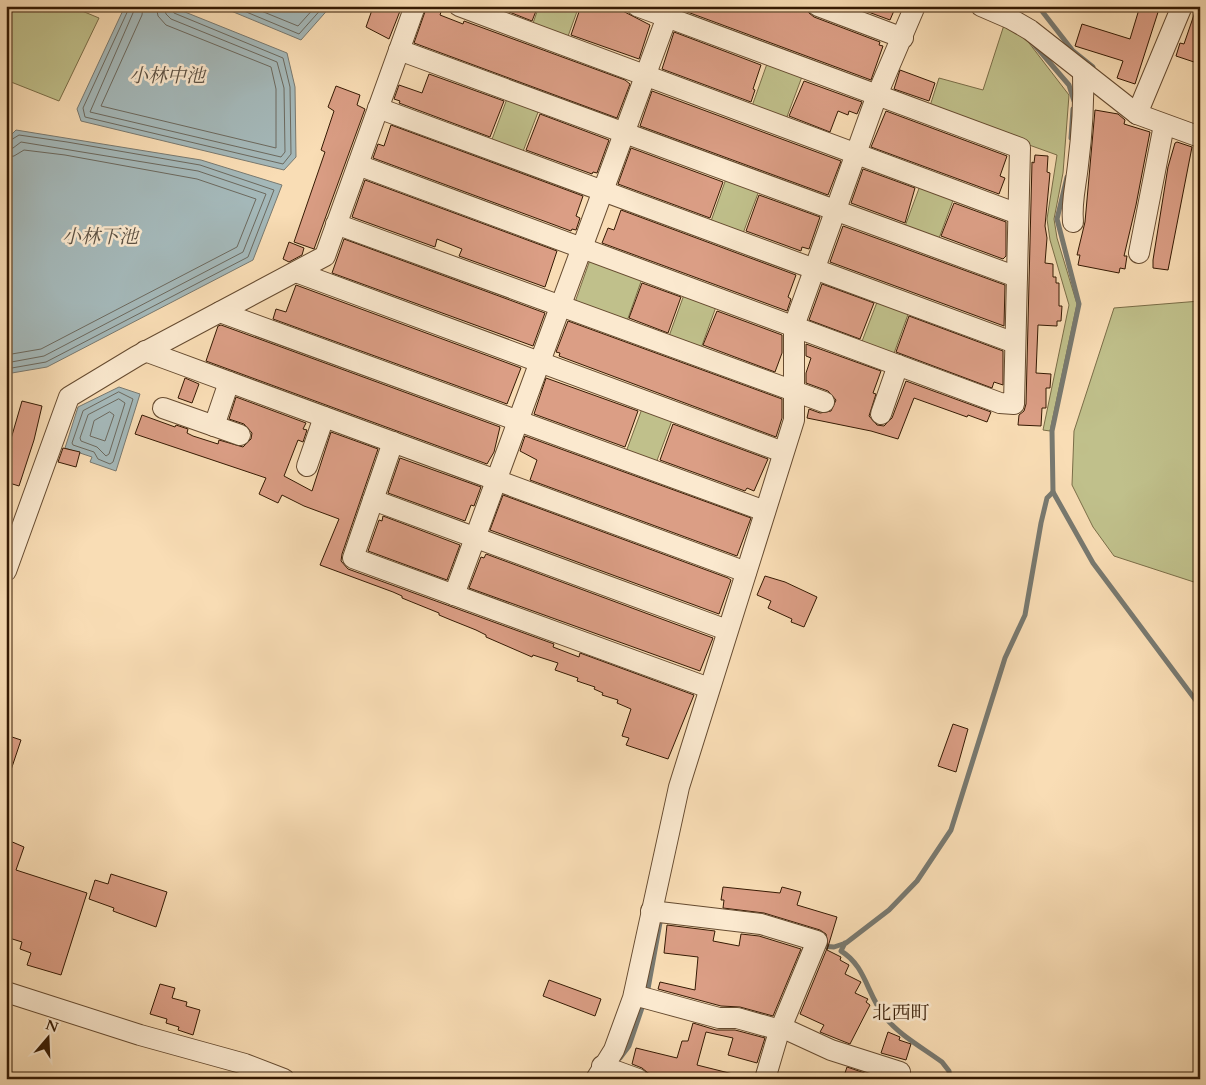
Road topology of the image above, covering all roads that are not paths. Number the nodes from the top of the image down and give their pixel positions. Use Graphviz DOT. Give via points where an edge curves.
graph roads {
  1 [pos="415,6"];
  2 [pos="459,6"];
  3 [pos="638,6"];
  4 [pos="818,6"];
  5 [pos="915,6"];
  6 [pos="981,6"];
  7 [pos="1182,6"];
  8 [pos="669,12"];
  9 [pos="902,38"];
  10 [pos="399,50"];
  11 [pos="1083,72"];
  12 [pos="645,75"];
  13 [pos="877,95"];
  14 [pos="378,108"];
  15 [pos="1137,114"];
  16 [pos="1164,125"];
  17 [pos="624,133"];
  18 [pos="1200,137"];
  19 [pos="856,154"];
  20 [pos="358,165"];
  21 [pos="603,191"];
  22 [pos="836,211"];
  23 [pos="1018,214"];
  24 [pos="1073,222"];
  25 [pos="336,224"];
  26 [pos="582,248"];
  27 [pos="1139,253"];
  28 [pos="814,269"];
  29 [pos="296,272"];
  30 [pos="1017,277"];
  31 [pos="561,306"];
  32 [pos="220,312"];
  33 [pos="794,326"];
  34 [pos="1015,343"];
  35 [pos="145,351"];
  36 [pos="540,362"];
  37 [pos="898,365"];
  38 [pos="229,382"];
  39 [pos="794,391"];
  40 [pos="824,402"];
  41 [pos="163,408"];
  42 [pos="881,414"];
  43 [pos="324,417"];
  44 [pos="518,420"];
  45 [pos="207,427"];
  46 [pos="240,434"];
  47 [pos="393,442"];
  48 [pos="784,452"];
  49 [pos="307,466"];
  50 [pos="496,480"];
  51 [pos="373,500"];
  52 [pos="765,511"];
  53 [pos="475,538"];
  54 [pos="6,571"];
  55 [pos="746,572"];
  56 [pos="454,595"];
  57 [pos="727,630"];
  58 [pos="709,688"];
  59 [pos="651,911"];
  60 [pos="6,992"];
  61 [pos="641,997"];
  62 [pos="781,1029"];
  63 [pos="605,1071"];
  64 [pos="284,1079"];
  65 [pos="638,1079"];
  66 [pos="765,1079"];
  67 [pos="898,1079"];
  1 -- 10 [label="street"];
  2 -- 12 [label="street"];
  3 -- 8 [label="street"];
  4 -- 9 [label="street"];
  5 -- 9 [label="street"];
  6 -- 11 [label="street" via="1030,30"];
  7 -- 15 [label="street"];
  8 -- 12 [label="street"];
  8 -- 13 [label="street"];
  9 -- 13 [label="street"];
  10 -- 14 [label="street"];
  10 -- 17 [label="street"];
  11 -- 15 [label="street"];
  11 -- 24 [label="street" via="1078,167 1071,204"];
  12 -- 17 [label="street"];
  12 -- 19 [label="street"];
  13 -- 19 [label="street"];
  13 -- 23 [label="street" via="1020,148"];
  14 -- 20 [label="street"];
  14 -- 21 [label="street"];
  15 -- 16 [label="street"];
  16 -- 18 [label="street"];
  16 -- 27 [label="street"];
  17 -- 21 [label="street"];
  17 -- 22 [label="street"];
  19 -- 22 [label="street"];
  19 -- 23 [label="street"];
  20 -- 25 [label="street"];
  20 -- 26 [label="street"];
  21 -- 26 [label="street"];
  21 -- 28 [label="street"];
  22 -- 28 [label="street"];
  22 -- 30 [label="street"];
  23 -- 30 [label="street"];
  25 -- 29 [label="street" via="325,256"];
  25 -- 31 [label="street"];
  26 -- 31 [label="street"];
  26 -- 33 [label="street"];
  28 -- 33 [label="street"];
  28 -- 34 [label="street"];
  29 -- 32 [label="street"];
  29 -- 36 [label="street"];
  30 -- 34 [label="street"];
  31 -- 36 [label="street"];
  31 -- 39 [label="street"];
  32 -- 35 [label="street"];
  32 -- 44 [label="street"];
  33 -- 37 [label="street"];
  33 -- 39 [label="street"];
  34 -- 37 [label="street" via="1014,404 1000,403"];
  35 -- 38 [label="street"];
  35 -- 54 [label="street" via="75,391 65,404"];
  36 -- 44 [label="street"];
  36 -- 48 [label="street"];
  37 -- 42 [label="street"];
  38 -- 43 [label="street"];
  38 -- 45 [label="street"];
  39 -- 40 [label="street"];
  39 -- 48 [label="street" via="794,420"];
  41 -- 45 [label="street"];
  43 -- 47 [label="street"];
  43 -- 49 [label="street"];
  44 -- 50 [label="street"];
  44 -- 52 [label="street"];
  45 -- 46 [label="street"];
  47 -- 50 [label="street"];
  47 -- 51 [label="street"];
  48 -- 52 [label="street"];
  50 -- 53 [label="street"];
  50 -- 55 [label="street"];
  51 -- 53 [label="street"];
  51 -- 56 [label="street" via="353,558"];
  52 -- 55 [label="street"];
  53 -- 56 [label="street"];
  53 -- 57 [label="street"];
  55 -- 57 [label="street"];
  56 -- 58 [label="street"];
  57 -- 58 [label="street"];
  58 -- 59 [label="street" via="679,787"];
  59 -- 61 [label="street"];
  59 -- 62 [label="street" via="761,924 817,941"];
  60 -- 64 [label="street"];
  61 -- 62 [label="street" via="719,1018 737,1018"];
  61 -- 63 [label="street"];
  62 -- 66 [label="street"];
  62 -- 67 [label="street" via="831,1050 900,1072"];
  63 -- 65 [label="street"];
}
